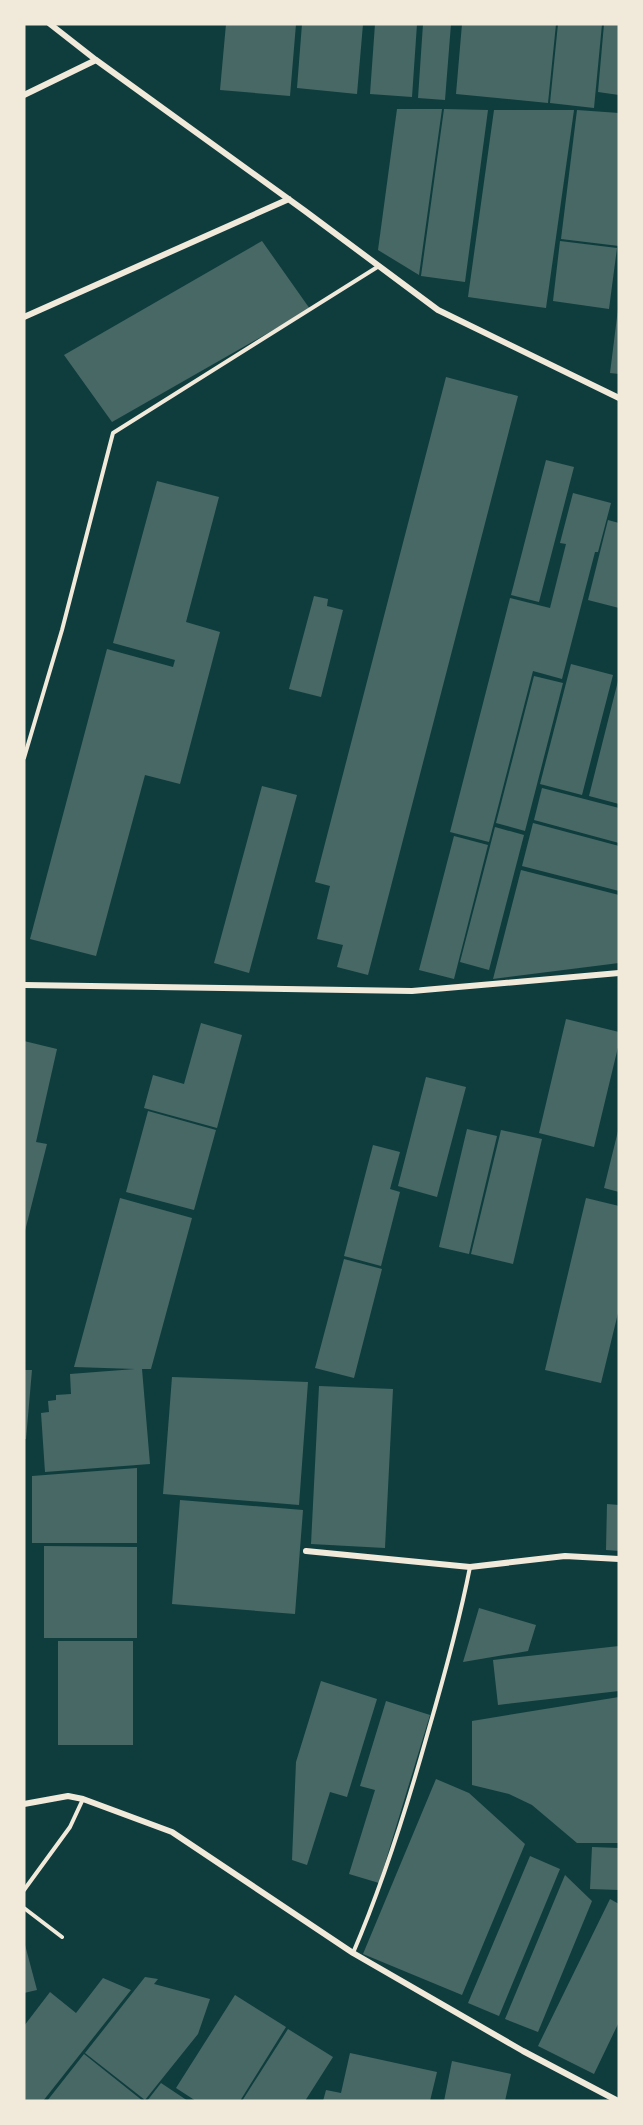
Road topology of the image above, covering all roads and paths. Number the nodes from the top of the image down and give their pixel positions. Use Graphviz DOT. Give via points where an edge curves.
graph roads {
  1 [pos="50,24"];
  2 [pos="96,60"];
  3 [pos="24,95"];
  4 [pos="289,199"];
  5 [pos="379,266"];
  6 [pos="24,317"];
  7 [pos="619,398"];
  8 [pos="24,758"];
  9 [pos="619,973"];
  10 [pos="24,985"];
  11 [pos="306,1551"];
  12 [pos="619,1559"];
  13 [pos="470,1567"];
  14 [pos="83,1799"];
  15 [pos="24,1804"];
  16 [pos="24,1890"];
  17 [pos="24,1908"];
  18 [pos="62,1938"];
  19 [pos="353,1953"];
  20 [pos="618,2101"];
  1 -- 2 [label="street"];
  2 -- 3 [label="street"];
  2 -- 4 [label="street"];
  4 -- 5 [label="street"];
  4 -- 6 [label="street"];
  5 -- 7 [label="street" via="438,310"];
  5 -- 8 [label="lane" via="113,433"];
  9 -- 10 [label="street" via="412,991"];
  11 -- 13 [label="street"];
  12 -- 13 [label="street" via="565,1556"];
  13 -- 19 [label="lane" via="406,1812"];
  14 -- 15 [label="street" via="68,1796"];
  14 -- 16 [label="lane" via="70,1827"];
  14 -- 19 [label="street" via="172,1832"];
  17 -- 18 [label="lane"];
  19 -- 20 [label="street"];
}
